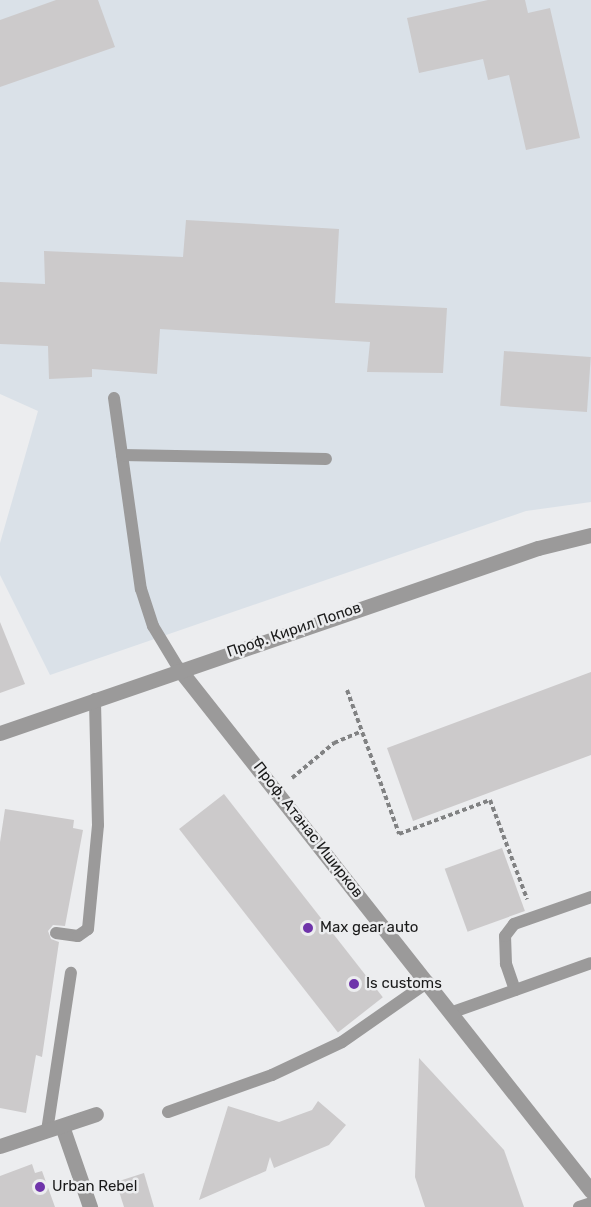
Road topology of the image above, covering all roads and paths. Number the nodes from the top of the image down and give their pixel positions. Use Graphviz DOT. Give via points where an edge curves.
graph roads {
  1 [pos="114,398"];
  2 [pos="122,455"];
  3 [pos="326,459"];
  4 [pos="591,535"];
  5 [pos="179,669"];
  6 [pos="347,690"];
  7 [pos="95,699"];
  8 [pos="362,731"];
  9 [pos="0,734"];
  10 [pos="278,792"];
  11 [pos="591,897"];
  12 [pos="534,918"];
  13 [pos="56,933"];
  14 [pos="591,963"];
  15 [pos="71,973"];
  16 [pos="428,982"];
  17 [pos="515,990"];
  18 [pos="453,1012"];
  19 [pos="168,1112"];
  20 [pos="96,1114"];
  21 [pos="62,1126"];
  22 [pos="47,1131"];
  23 [pos="0,1146"];
  24 [pos="591,1191"];
  25 [pos="591,1203"];
  26 [pos="90,1207"];
  27 [pos="579,1207"];
  1 -- 2 [label="lane"];
  2 -- 3 [label="lane"];
  2 -- 5 [label="lane" via="141,589 153,626"];
  4 -- 5 [label="street, Проф. Кирил Попов" via="538,548"];
  5 -- 7 [label="street, Проф. Кирил Попов"];
  5 -- 10 [label="street, Проф. Атанас Иширков"];
  6 -- 8 [label="path"];
  7 -- 9 [label="street, Проф. Кирил Попов"];
  7 -- 13 [label="lane" via="98,825 88,929 78,936"];
  8 -- 10 [label="path" via="334,743"];
  8 -- 12 [label="path" via="399,834 490,800"];
  10 -- 16 [label="street, Проф. Атанас Иширков"];
  11 -- 12 [label="lane"];
  12 -- 17 [label="lane" via="514,924 505,936 506,964"];
  14 -- 17 [label="lane"];
  15 -- 22 [label="lane"];
  16 -- 18 [label="street, Проф. Атанас Иширков"];
  16 -- 19 [label="lane" via="342,1042 262,1079"];
  17 -- 18 [label="lane"];
  18 -- 24 [label="street, Проф. Атанас Иширков"];
  20 -- 21 [label="street"];
  21 -- 22 [label="street"];
  21 -- 26 [label="street"];
  22 -- 23 [label="street"];
  25 -- 27 [label="lane"];
}
